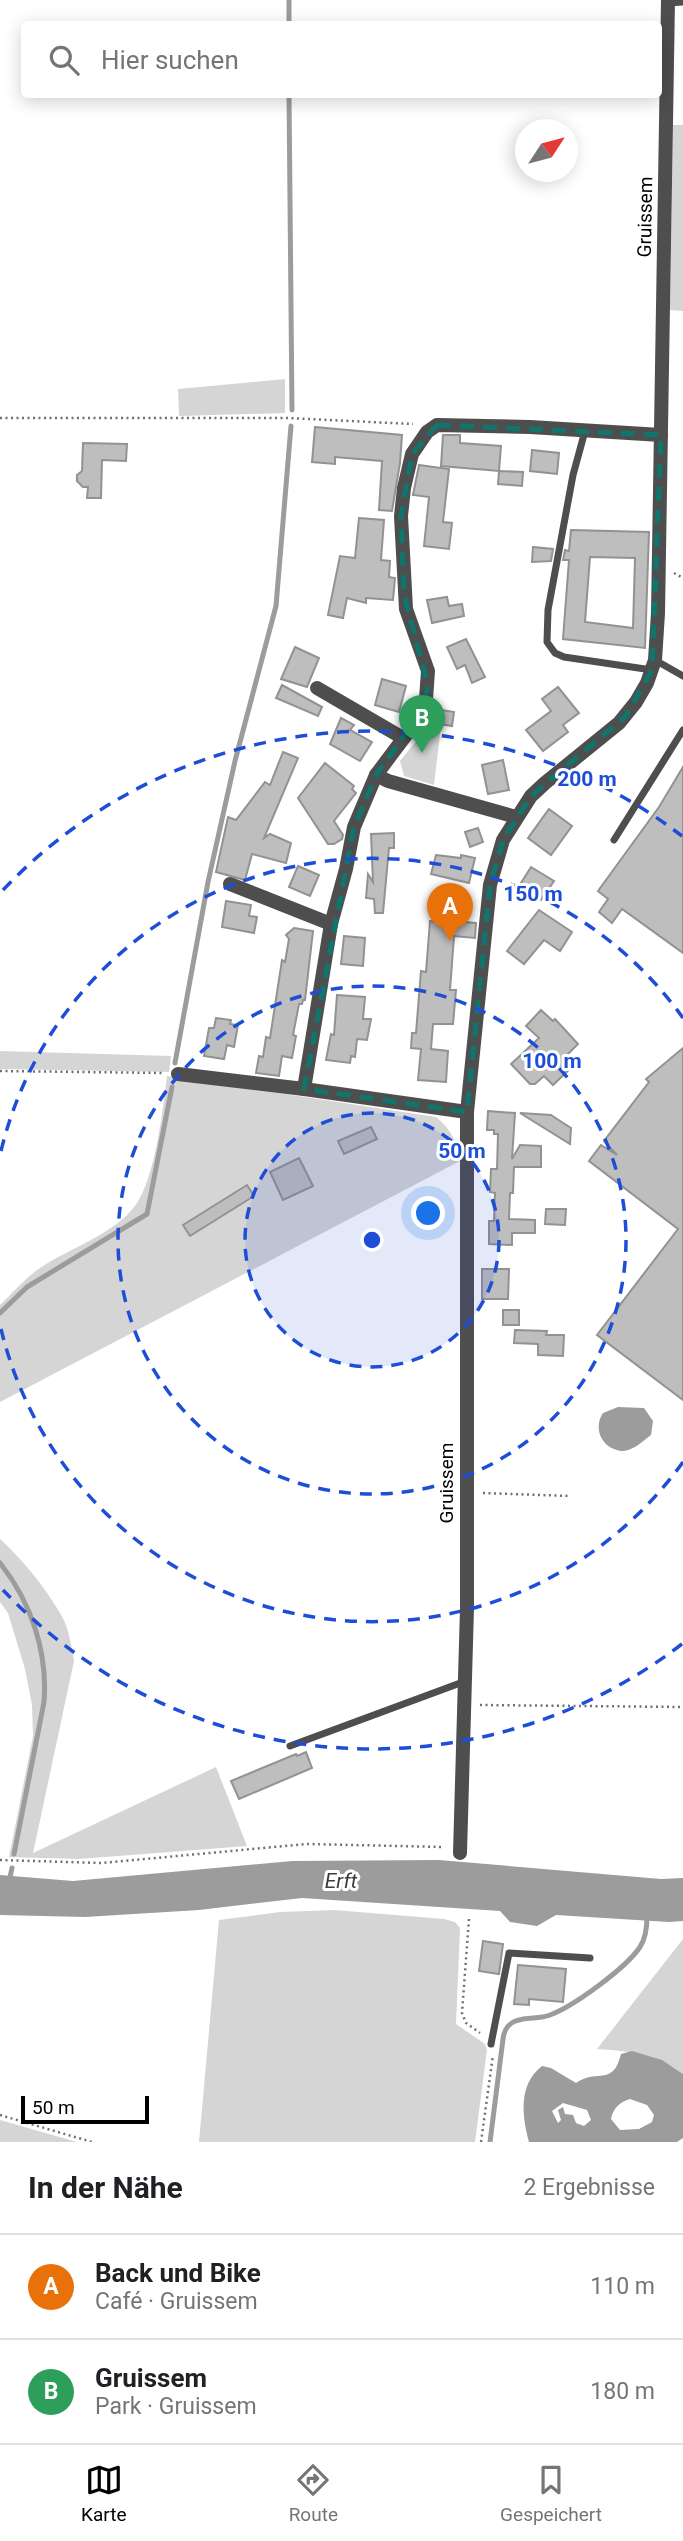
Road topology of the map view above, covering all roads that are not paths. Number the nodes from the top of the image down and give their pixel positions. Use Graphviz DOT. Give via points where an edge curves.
graph roads {
  1 [pos="668,1"];
  2 [pos="683,2"];
  3 [pos="585,430"];
  4 [pos="661,435"];
  5 [pos="653,665"];
  6 [pos="683,676"];
  7 [pos="317,688"];
  8 [pos="683,730"];
  9 [pos="403,738"];
  10 [pos="376,775"];
  11 [pos="516,817"];
  12 [pos="614,840"];
  13 [pos="230,884"];
  14 [pos="331,924"];
  15 [pos="178,1074"];
  16 [pos="304,1089"];
  17 [pos="467,1112"];
  18 [pos="463,1682"];
  19 [pos="290,1746"];
  20 [pos="460,1849"];
  21 [pos="590,1958"];
  22 [pos="491,2044"];
  1 -- 2 [label="lane"];
  1 -- 4 [label="street, Gruissem"];
  3 -- 4 [label="street"];
  3 -- 5 [label="lane" via="548,610 547,642 564,657"];
  3 -- 9 [label="street" via="437,425 412,454 403,498 405,609 424,656 428,686 422,711"];
  4 -- 5 [label="street, Gruissem" via="658,634"];
  5 -- 6 [label="lane"];
  5 -- 11 [label="street, Gruissem" via="644,690 626,716 544,783"];
  7 -- 9 [label="street"];
  8 -- 12 [label="lane"];
  9 -- 10 [label="street"];
  10 -- 11 [label="street"];
  10 -- 14 [label="street" via="354,827"];
  11 -- 17 [label="street, Gruissem" via="500,849 490,885"];
  13 -- 14 [label="street"];
  14 -- 16 [label="street"];
  15 -- 16 [label="street"];
  16 -- 17 [label="street"];
  17 -- 18 [label="street, Gruissem"];
  18 -- 19 [label="lane"];
  18 -- 20 [label="street, Gruissem"];
  21 -- 22 [label="lane" via="509,1953"];
}
